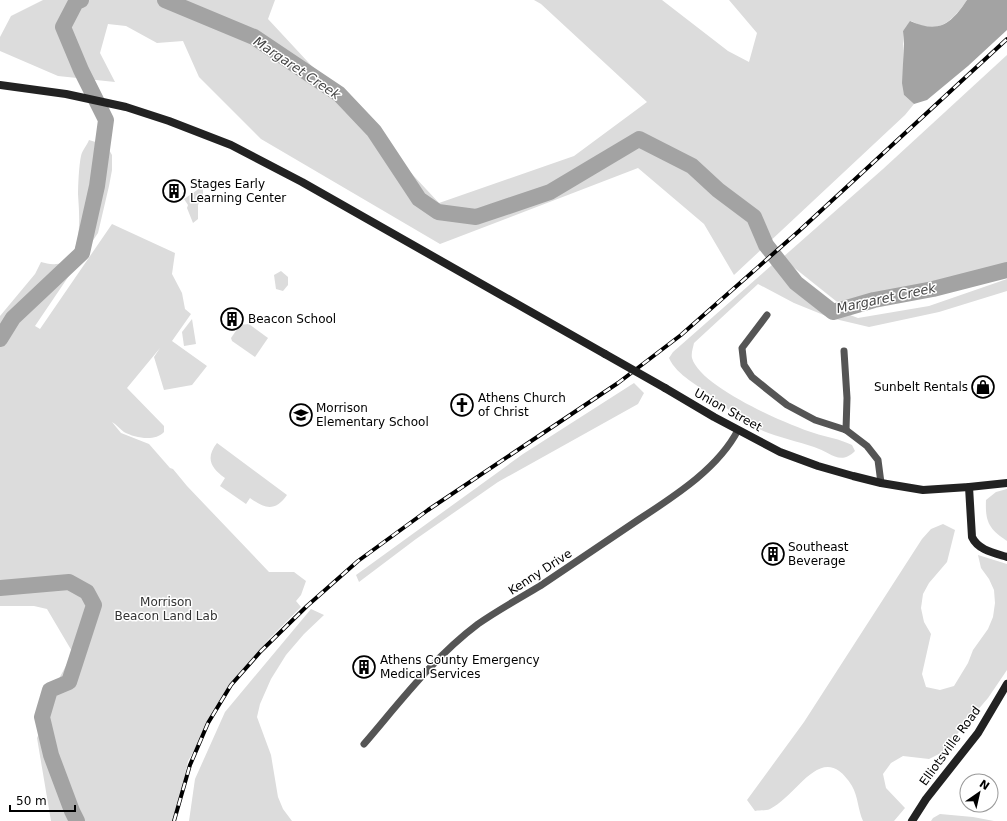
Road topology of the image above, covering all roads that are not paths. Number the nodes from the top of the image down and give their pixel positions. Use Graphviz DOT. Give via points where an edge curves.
graph roads {
  1 [pos="0,85"];
  2 [pos="767,315"];
  3 [pos="844,351"];
  4 [pos="738,430"];
  5 [pos="846,430"];
  6 [pos="881,483"];
  7 [pos="1007,483"];
  8 [pos="969,487"];
  9 [pos="1007,557"];
  10 [pos="1007,684"];
  11 [pos="364,744"];
  12 [pos="912,821"];
  1 -- 4 [label="main road, Union Street, bridge" via="66,94 126,107 231,145 302,182"];
  2 -- 5 [label="street" via="742,348 744,365 752,377 788,406 815,420"];
  3 -- 5 [label="street"];
  4 -- 6 [label="main road, Union Street" via="780,452 818,466"];
  4 -- 11 [label="street, Kenny Drive" via="732,443 689,485 480,623 454,643"];
  5 -- 6 [label="street" via="867,446 878,460"];
  6 -- 8 [label="main road, Union Street" via="923,490"];
  7 -- 8 [label="main road, Union Street"];
  8 -- 9 [label="main road" via="974,541 986,550"];
  10 -- 12 [label="main road, Elliotsville Road" via="978,733"];
}
